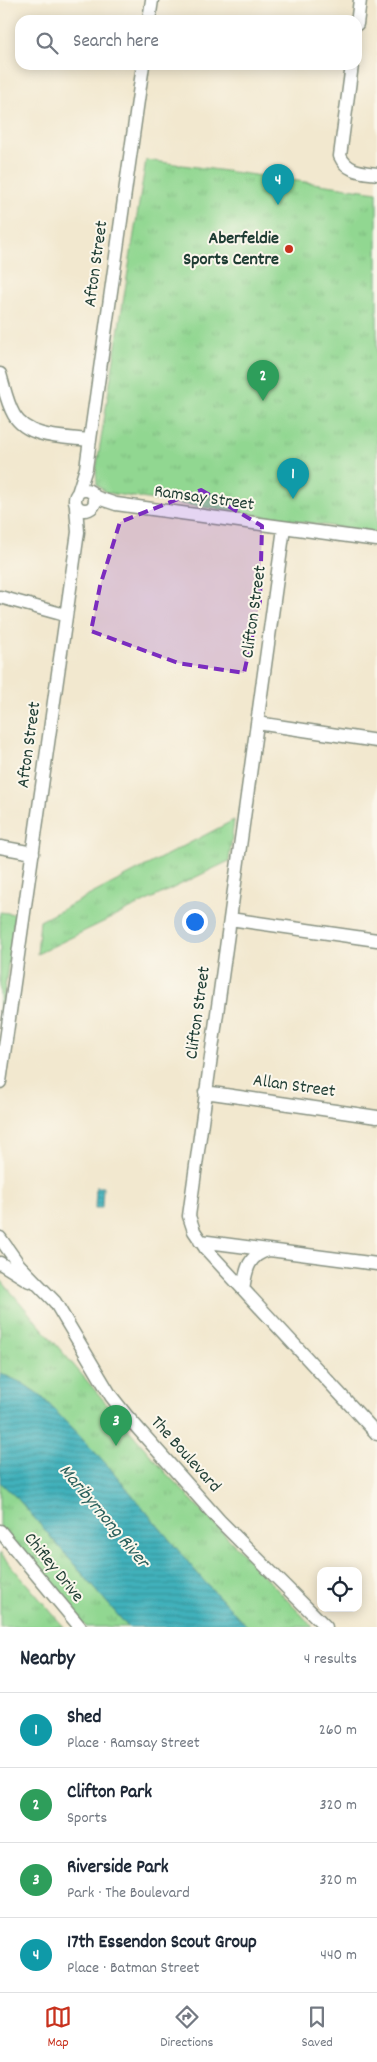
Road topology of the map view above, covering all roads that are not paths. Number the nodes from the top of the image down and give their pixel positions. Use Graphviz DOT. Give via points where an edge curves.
graph roads {
  1 [pos="152,0"];
  2 [pos="360,0"];
  3 [pos="150,15"];
  4 [pos="358,15"];
  5 [pos="142,70"];
  6 [pos="351,70"];
  7 [pos="377,174"];
  8 [pos="0,374"];
  9 [pos="90,440"];
  10 [pos="86,501"];
  11 [pos="284,528"];
  12 [pos="377,540"];
  13 [pos="0,596"];
  14 [pos="65,615"];
  15 [pos="257,724"];
  16 [pos="377,741"];
  17 [pos="0,847"];
  18 [pos="32,853"];
  19 [pos="230,919"];
  20 [pos="377,940"];
  21 [pos="0,1082"];
  22 [pos="206,1092"];
  23 [pos="377,1117"];
  24 [pos="0,1238"];
  25 [pos="200,1241"];
  26 [pos="272,1249"];
  27 [pos="0,1263"];
  28 [pos="377,1264"];
  29 [pos="42,1288"];
  30 [pos="242,1289"];
  31 [pos="375,1429"];
  32 [pos="0,1531"];
  33 [pos="80,1627"];
  34 [pos="326,1627"];
  1 -- 3 [label="street"];
  2 -- 4 [label="street"];
  5 -- 9 [label="street, Afton Street"];
  6 -- 7 [label="street" via="340,156 353,170"];
  8 -- 9 [label="street" via="10,407 26,427 40,433"];
  9 -- 10 [label="street, Afton Street"];
  10 -- 11 [label="street, Ramsay Street"];
  10 -- 14 [label="street, Afton Street"];
  11 -- 12 [label="street, Ramsay Street"];
  11 -- 15 [label="street, Clifton Street"];
  13 -- 14 [label="street"];
  14 -- 18 [label="street, Afton Street"];
  15 -- 16 [label="street"];
  15 -- 19 [label="street, Clifton Street"];
  17 -- 18 [label="street"];
  18 -- 21 [label="street, Afton Street"];
  19 -- 20 [label="street"];
  19 -- 22 [label="street, Clifton Street"];
  22 -- 23 [label="street, Allan Street"];
  22 -- 25 [label="street, Clifton Street" via="189,1204 189,1216"];
  24 -- 29 [label="street, The Boulevard" via="19,1265"];
  25 -- 26 [label="street"];
  25 -- 30 [label="street, Clifton Street"];
  26 -- 28 [label="street"];
  26 -- 30 [label="street" via="254,1256 248,1265"];
  27 -- 29 [label="street, The Boulevard"];
  29 -- 34 [label="street, The Boulevard" via="56,1302 103,1383 126,1414 219,1520"];
  30 -- 31 [label="street, Clifton Street"];
  32 -- 33 [label="street, Chifley Drive"];
}
